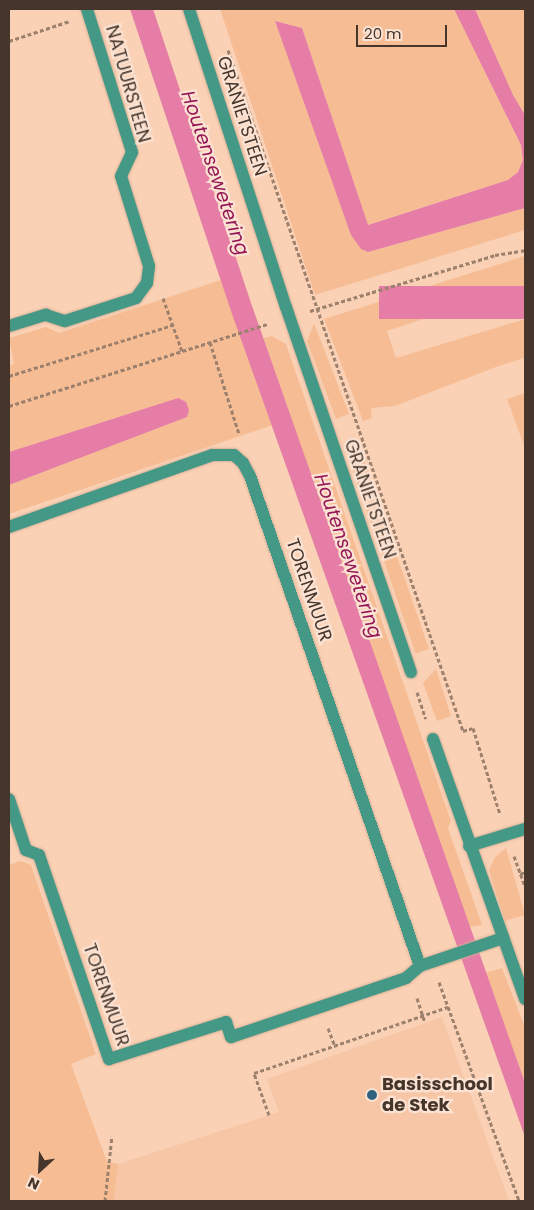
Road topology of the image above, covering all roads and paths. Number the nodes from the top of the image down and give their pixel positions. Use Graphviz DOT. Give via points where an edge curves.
graph roads {
  1 [pos="189,9"];
  2 [pos="88,12"];
  3 [pos="9,41"];
  4 [pos="227,46"];
  5 [pos="525,250"];
  6 [pos="147,283"];
  7 [pos="316,309"];
  8 [pos="290,318"];
  9 [pos="173,325"];
  10 [pos="9,326"];
  11 [pos="210,342"];
  12 [pos="182,351"];
  13 [pos="9,376"];
  14 [pos="9,406"];
  15 [pos="234,455"];
  16 [pos="9,527"];
  17 [pos="411,672"];
  18 [pos="433,739"];
  19 [pos="9,799"];
  20 [pos="525,829"];
  21 [pos="507,835"];
  22 [pos="469,846"];
  23 [pos="525,872"];
  24 [pos="520,874"];
  25 [pos="525,887"];
  26 [pos="503,938"];
  27 [pos="426,964"];
  28 [pos="525,999"];
  29 [pos="448,1007"];
  30 [pos="269,1115"];
  31 [pos="112,1136"];
  32 [pos="105,1201"];
  33 [pos="519,1201"];
  1 -- 8 [label="street, GRANIETSTEEN"];
  2 -- 3 [label="path"];
  2 -- 6 [label="street, NATUURSTEEN" via="132,152 121,176 149,266"];
  4 -- 7 [label="path"];
  5 -- 7 [label="path" via="495,255"];
  6 -- 9 [label="path" via="162,296"];
  6 -- 10 [label="street" via="136,298 66,322 46,315"];
  7 -- 8 [label="path"];
  7 -- 21 [label="path" via="371,458 463,731 473,728"];
  8 -- 11 [label="path"];
  8 -- 17 [label="street, GRANIETSTEEN"];
  9 -- 12 [label="path"];
  9 -- 13 [label="path"];
  11 -- 12 [label="path"];
  11 -- 15 [label="path" via="240,432"];
  12 -- 14 [label="path"];
  15 -- 16 [label="street" via="212,455"];
  15 -- 27 [label="street, TORENMUUR" via="250,476"];
  17 -- 18 [label="path"];
  18 -- 22 [label="street"];
  19 -- 27 [label="street, TORENMUUR" via="26,850 40,855 109,1060 226,1022 231,1037 406,978"];
  20 -- 21 [label="street"];
  21 -- 22 [label="street"];
  21 -- 24 [label="path"];
  22 -- 26 [label="street"];
  23 -- 24 [label="path"];
  24 -- 25 [label="path"];
  26 -- 27 [label="street, TORENMUUR"];
  26 -- 28 [label="street"];
  27 -- 29 [label="path"];
  29 -- 30 [label="path" via="254,1073"];
  29 -- 33 [label="path"];
  31 -- 32 [label="path"];
}
